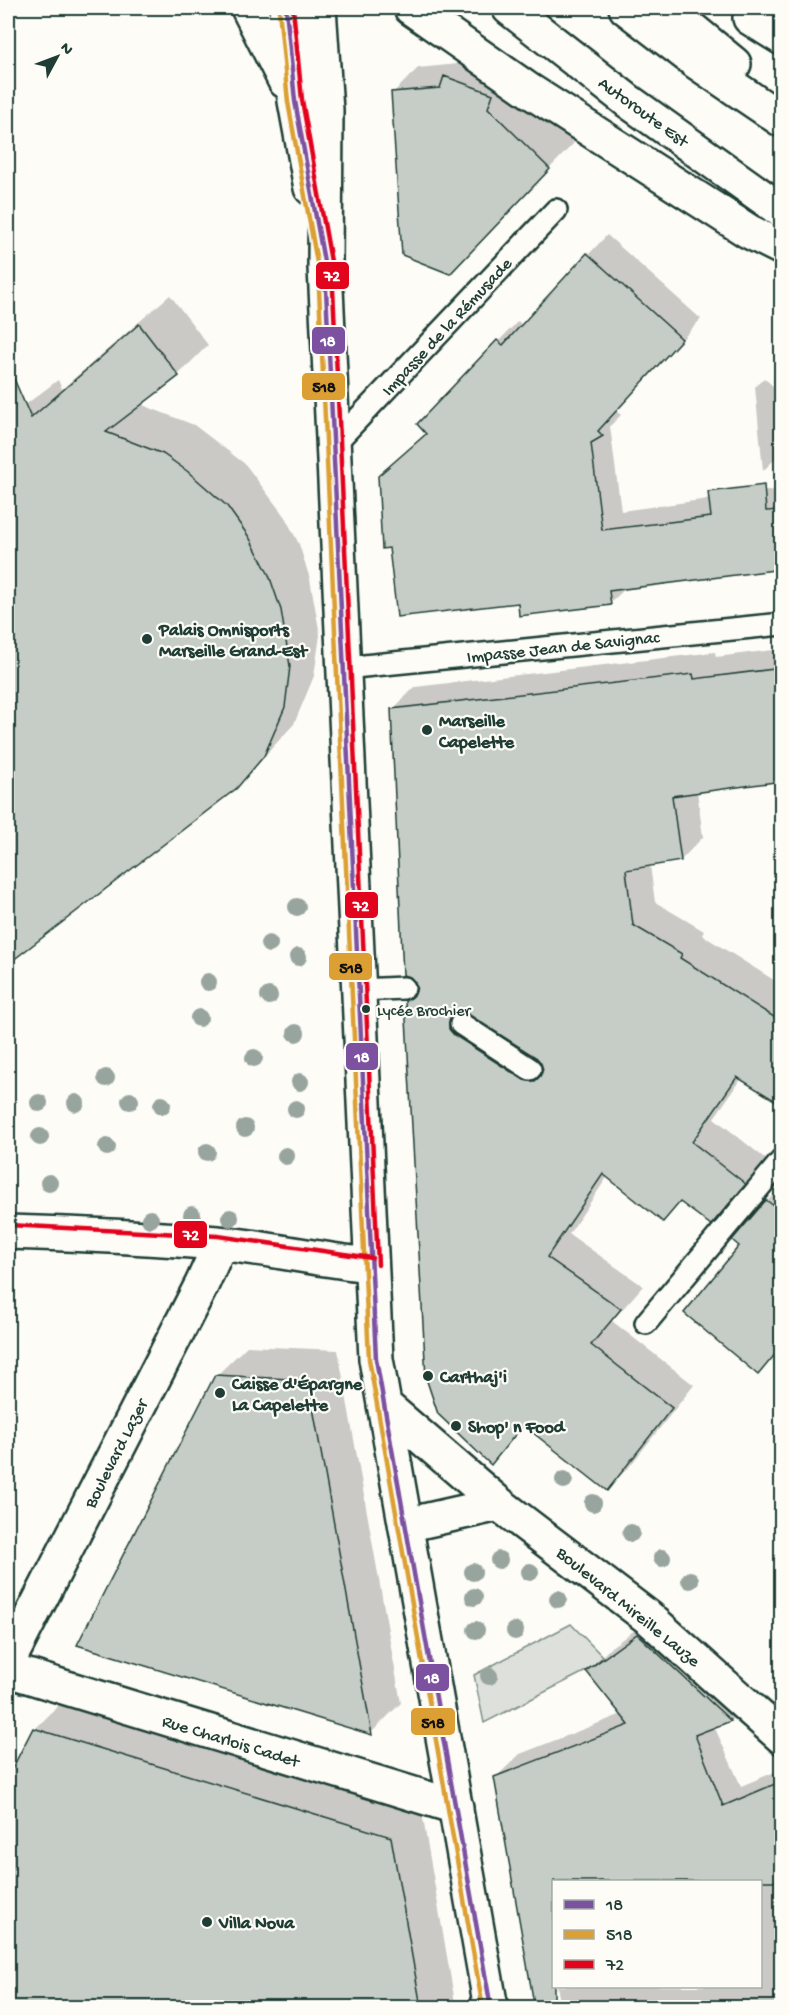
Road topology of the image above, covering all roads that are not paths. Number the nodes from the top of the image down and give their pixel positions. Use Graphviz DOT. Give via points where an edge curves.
graph roads {
  1 [pos="248,8"];
  2 [pos="286,8"];
  3 [pos="319,8"];
  4 [pos="411,8"];
  5 [pos="509,8"];
  6 [pos="626,8"];
  7 [pos="666,8"];
  8 [pos="748,11"];
  9 [pos="782,38"];
  10 [pos="295,102"];
  11 [pos="782,103"];
  12 [pos="782,120"];
  13 [pos="556,210"];
  14 [pos="782,211"];
  15 [pos="782,248"];
  16 [pos="325,267"];
  17 [pos="335,443"];
  18 [pos="782,624"];
  19 [pos="345,668"];
  20 [pos="404,988"];
  21 [pos="358,990"];
  22 [pos="461,1024"];
  23 [pos="531,1069"];
  24 [pos="782,1160"];
  25 [pos="8,1232"];
  26 [pos="220,1244"];
  27 [pos="371,1265"];
  28 [pos="646,1323"];
  29 [pos="384,1405"];
  30 [pos="499,1504"];
  31 [pos="405,1525"];
  32 [pos="8,1662"];
  33 [pos="8,1670"];
  34 [pos="782,1737"];
  35 [pos="456,1807"];
  36 [pos="491,2007"];
  1 -- 10 [label="main road"];
  2 -- 10 [label="main road"];
  3 -- 16 [label="main road" via="326,110"];
  4 -- 15 [label="main road" via="540,97 748,231"];
  5 -- 14 [label="main road, Autoroute Est" via="628,101"];
  6 -- 12 [label="main road"];
  7 -- 11 [label="main road"];
  8 -- 9 [label="main road"];
  10 -- 16 [label="main road"];
  13 -- 17 [label="lane, Impasse de la Rémusade"];
  16 -- 17 [label="main road"];
  17 -- 19 [label="main road"];
  18 -- 19 [label="lane, Impasse Jean de Savignac"];
  19 -- 21 [label="main road"];
  20 -- 21 [label="lane"];
  21 -- 27 [label="main road"];
  22 -- 23 [label="lane"];
  24 -- 28 [label="lane"];
  25 -- 26 [label="main road"];
  26 -- 27 [label="main road"];
  26 -- 32 [label="main road, Boulevard Lazer"];
  27 -- 29 [label="main road" via="376,1359"];
  29 -- 30 [label="main road, Boulevard Mireille Lauze"];
  29 -- 31 [label="main road"];
  30 -- 31 [label="main road"];
  30 -- 34 [label="main road, Boulevard Mireille Lauze" via="649,1618"];
  31 -- 35 [label="main road"];
  33 -- 35 [label="main road, Rue Charlois Cadet"];
  35 -- 36 [label="main road"];
}
